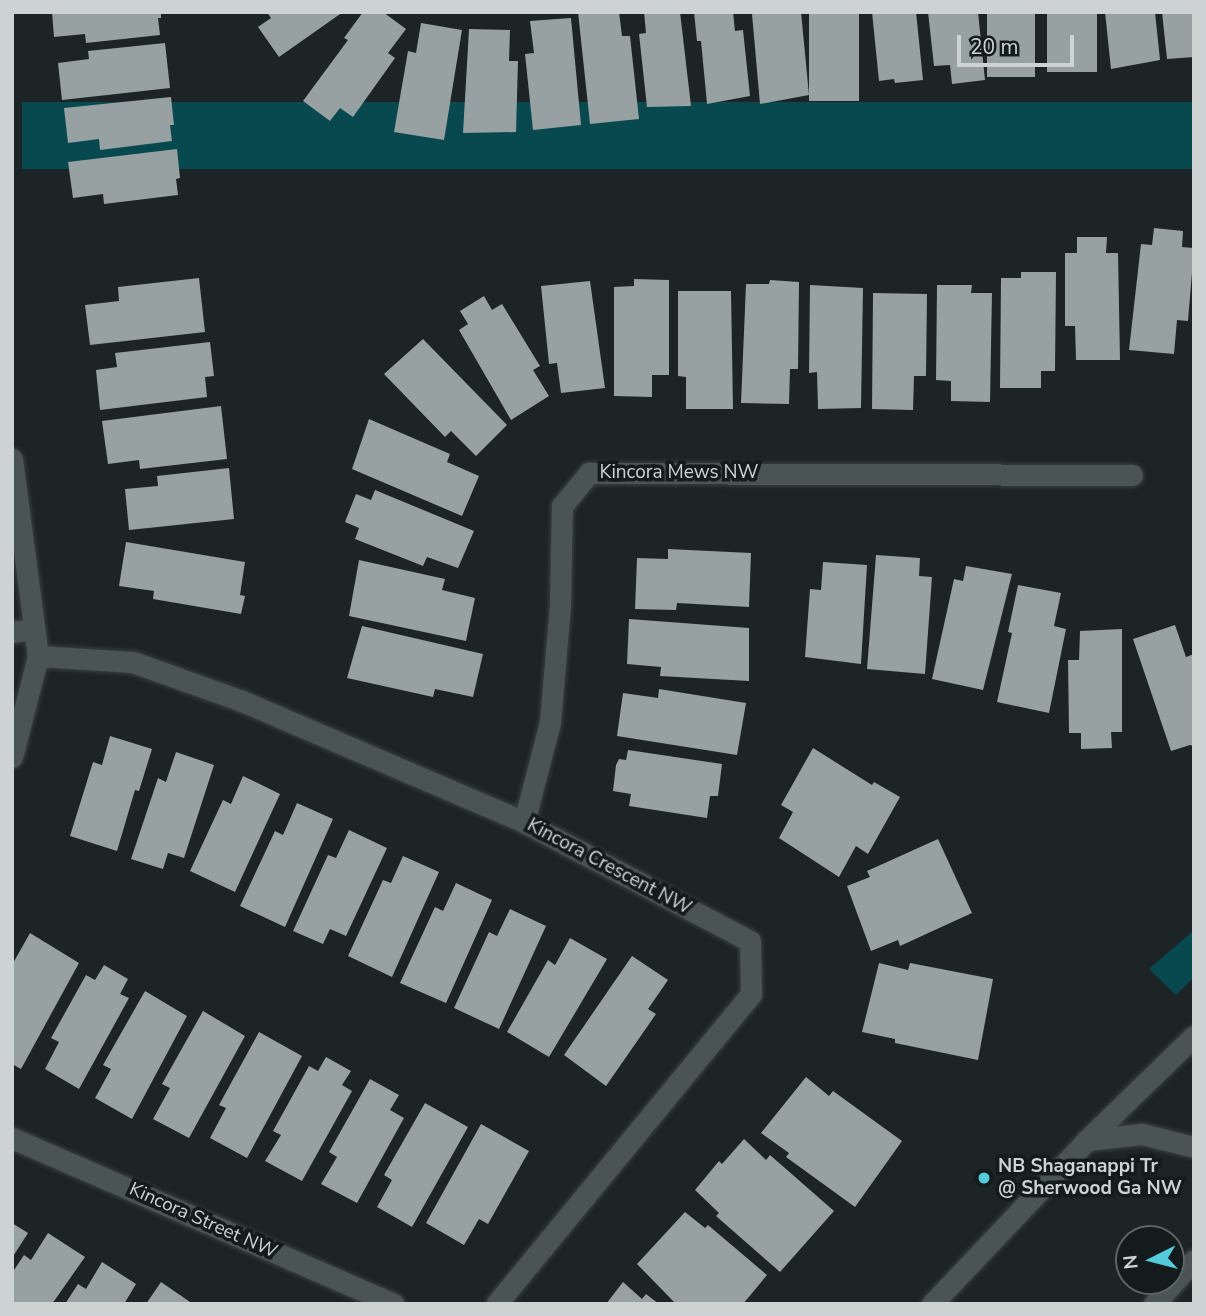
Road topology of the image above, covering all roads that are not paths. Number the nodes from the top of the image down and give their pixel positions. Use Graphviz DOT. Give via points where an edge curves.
graph roads {
  1 [pos="12,459"];
  2 [pos="1132,475"];
  3 [pos="34,629"];
  4 [pos="12,632"];
  5 [pos="38,656"];
  6 [pos="12,757"];
  7 [pos="524,822"];
  8 [pos="1194,1036"];
  9 [pos="12,1138"];
  10 [pos="1087,1140"];
  11 [pos="1194,1147"];
  12 [pos="1194,1260"];
  13 [pos="393,1304"];
  14 [pos="496,1304"];
  15 [pos="932,1304"];
  16 [pos="1154,1304"];
  1 -- 3 [label="street"];
  2 -- 7 [label="street, Kincora Mews NW" via="589,473 562,506 560,606 550,722"];
  3 -- 4 [label="street"];
  3 -- 5 [label="street"];
  5 -- 6 [label="street"];
  5 -- 7 [label="street, Kincora Crescent NW" via="133,662 242,701"];
  7 -- 14 [label="street, Kincora Crescent NW" via="750,941 751,993"];
  8 -- 10 [label="street"];
  9 -- 13 [label="street, Kincora Street NW"];
  10 -- 11 [label="street" via="1142,1134"];
  10 -- 15 [label="street"];
  12 -- 16 [label="street"];
}
